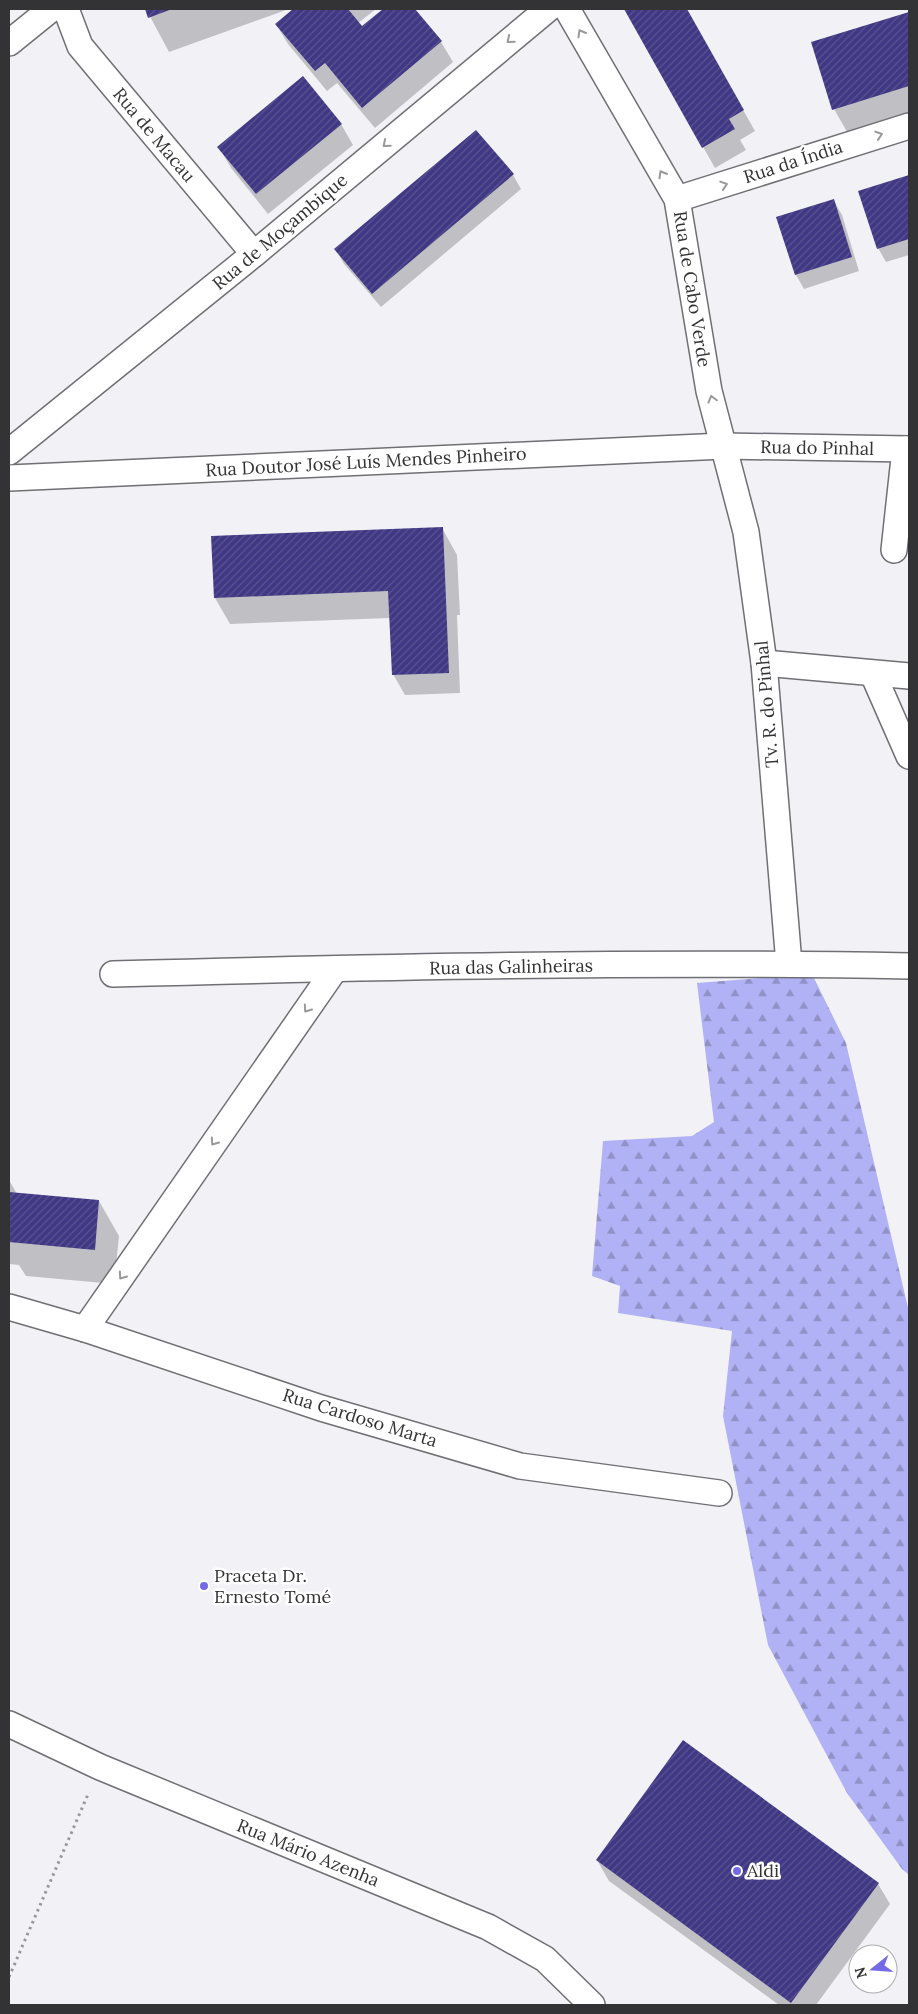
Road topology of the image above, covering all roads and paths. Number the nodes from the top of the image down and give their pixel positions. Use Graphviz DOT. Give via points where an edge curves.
graph roads {
  1 [pos="51,9"];
  2 [pos="66,9"];
  3 [pos="548,9"];
  4 [pos="567,9"];
  5 [pos="9,43"];
  6 [pos="909,126"];
  7 [pos="677,199"];
  8 [pos="254,254"];
  9 [pos="724,446"];
  10 [pos="907,449"];
  11 [pos="9,452"];
  12 [pos="9,478"];
  13 [pos="894,550"];
  14 [pos="764,663"];
  15 [pos="873,674"];
  16 [pos="909,676"];
  17 [pos="909,756"];
  18 [pos="789,964"];
  19 [pos="909,966"];
  20 [pos="335,969"];
  21 [pos="113,974"];
  22 [pos="9,1307"];
  23 [pos="85,1329"];
  24 [pos="719,1494"];
  25 [pos="9,1724"];
  26 [pos="100,1767"];
  27 [pos="9,1977"];
  28 [pos="592,2005"];
  1 -- 5 [label="street"];
  2 -- 8 [label="street, Rua de Macau" via="80,46"];
  3 -- 8 [label="street, Rua de Moçambique, one-way"];
  7 -- 4 [label="street, Rua de Cabo Verde, one-way"];
  7 -- 6 [label="street, Rua da Índia, one-way"];
  9 -- 7 [label="street, Rua de Cabo Verde, one-way" via="709,391"];
  8 -- 11 [label="street, Rua de Moçambique"];
  9 -- 10 [label="street, Rua do Pinhal"];
  9 -- 12 [label="street, Rua Doutor José Luís Mendes Pinheiro"];
  9 -- 14 [label="street, Tv. R. do Pinhal" via="746,532"];
  10 -- 13 [label="street"];
  14 -- 15 [label="street"];
  14 -- 18 [label="street, Tv. R. do Pinhal"];
  15 -- 16 [label="street"];
  15 -- 17 [label="street"];
  18 -- 19 [label="street, Rua das Galinheiras"];
  18 -- 20 [label="street, Rua das Galinheiras"];
  20 -- 21 [label="street, Rua das Galinheiras"];
  20 -- 23 [label="street, one-way"];
  22 -- 23 [label="street, Rua Cardoso Marta"];
  23 -- 24 [label="street, Rua Cardoso Marta" via="320,1408 520,1466"];
  25 -- 26 [label="street, Rua Mário Azenha"];
  26 -- 27 [label="path"];
  26 -- 28 [label="street, Rua Mário Azenha" via="488,1927 545,1959"];
}
